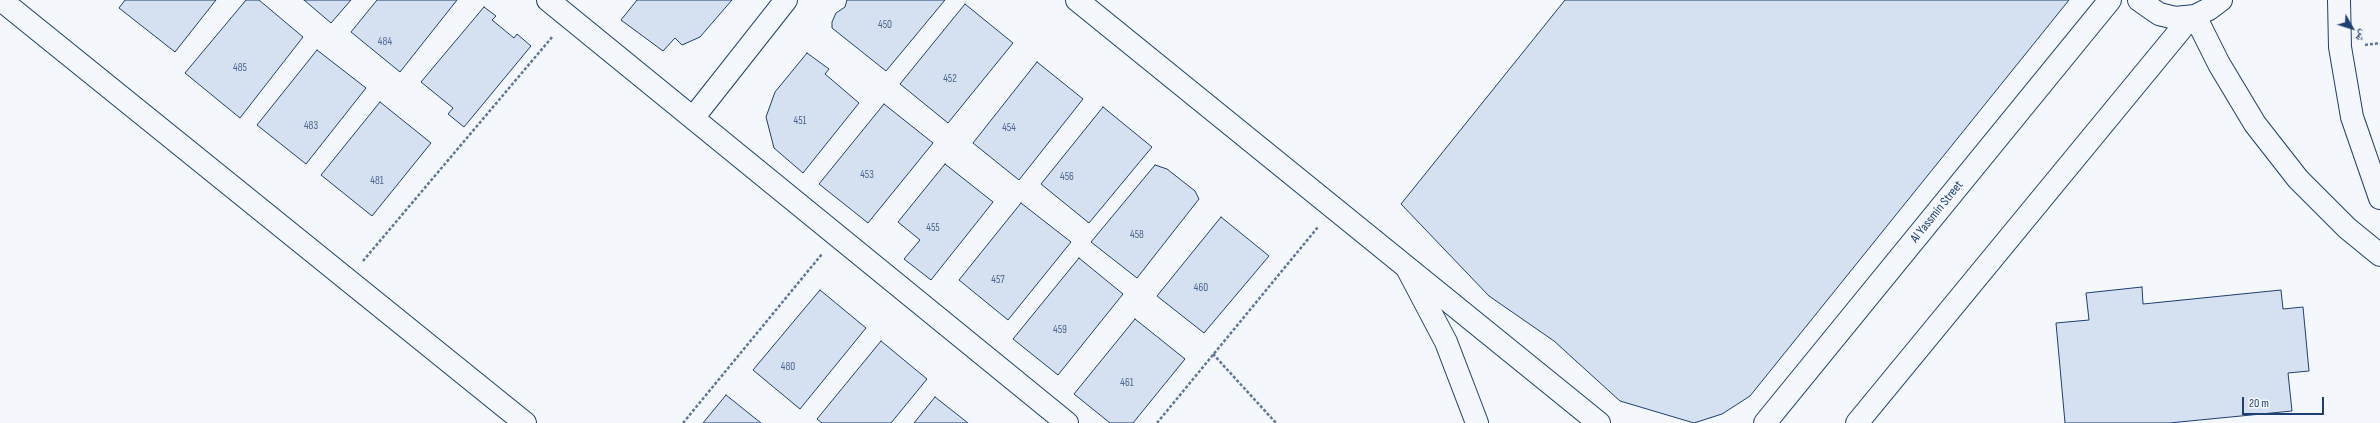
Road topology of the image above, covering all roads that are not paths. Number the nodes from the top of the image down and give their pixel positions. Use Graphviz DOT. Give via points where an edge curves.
graph roads {
  1 [pos="1,0"];
  2 [pos="548,0"];
  3 [pos="786,0"];
  4 [pos="1077,0"];
  5 [pos="2110,0"];
  6 [pos="2139,0"];
  7 [pos="2221,0"];
  8 [pos="2339,0"];
  9 [pos="2193,16"];
  10 [pos="693,118"];
  11 [pos="2380,198"];
  12 [pos="2380,255"];
  13 [pos="1407,268"];
  14 [pos="511,419"];
  15 [pos="1068,423"];
  16 [pos="1477,423"];
  17 [pos="1599,423"];
  18 [pos="1764,423"];
  19 [pos="1857,423"];
  1 -- 14 [label="street" via="347,279"];
  2 -- 10 [label="street"];
  3 -- 10 [label="street"];
  4 -- 13 [label="street"];
  5 -- 18 [label="street, Al Yassmin Street"];
  6 -- 9 [label="street" via="2159,14 2175,18"];
  7 -- 9 [label="street"];
  8 -- 11 [label="street" via="2340,47 2352,116"];
  9 -- 12 [label="street" via="2255,124 2298,179 2347,228"];
  9 -- 19 [label="street"];
  10 -- 15 [label="street"];
  13 -- 16 [label="street" via="1446,342"];
  13 -- 17 [label="street"];
}
